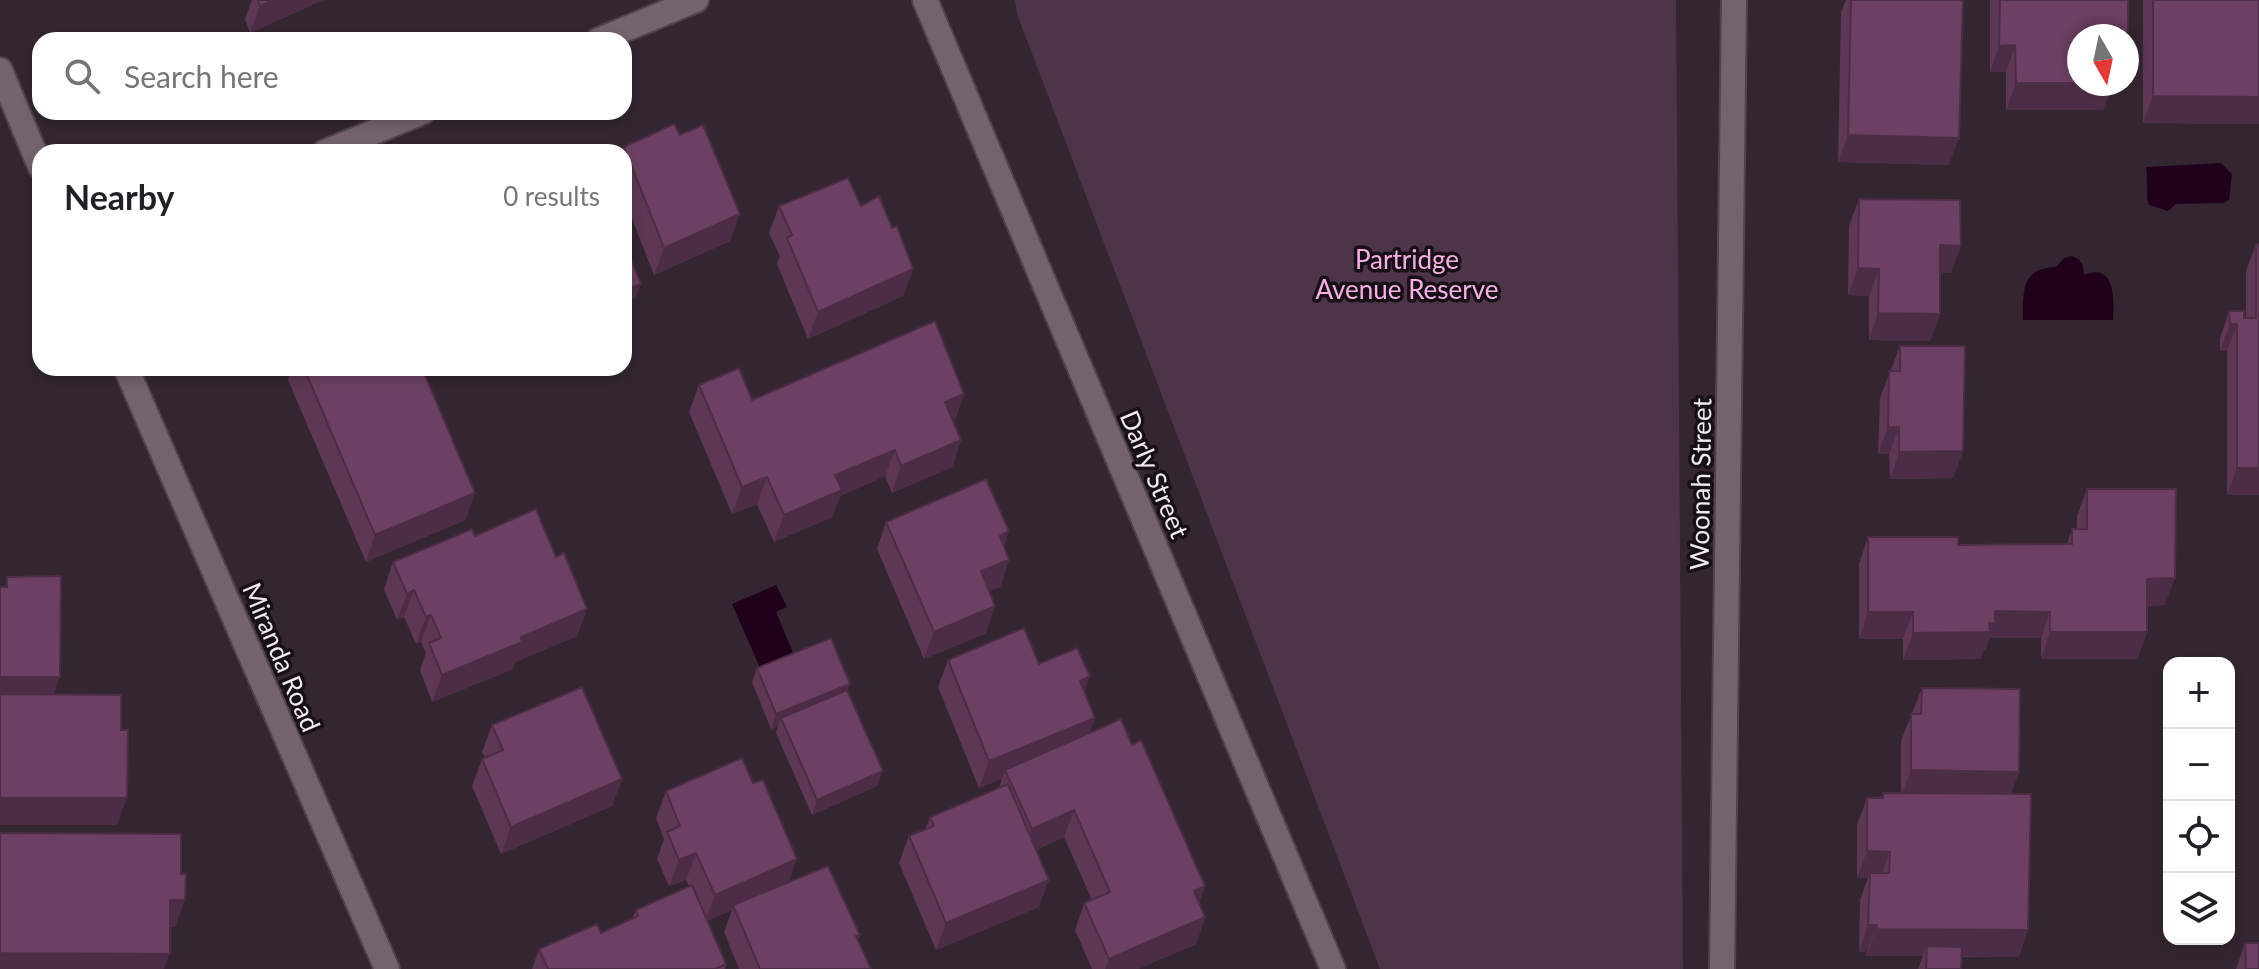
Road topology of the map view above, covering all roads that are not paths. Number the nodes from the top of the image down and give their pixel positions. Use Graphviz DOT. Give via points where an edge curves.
graph roads {
  1 [pos="696,0"];
  2 [pos="925,0"];
  3 [pos="1734,0"];
  4 [pos="618,32"];
  5 [pos="0,70"];
  6 [pos="403,120"];
  7 [pos="345,144"];
  8 [pos="32,147"];
  9 [pos="129,376"];
  10 [pos="387,969"];
  11 [pos="1333,969"];
  12 [pos="1722,969"];
  1 -- 4 [label="street"];
  2 -- 11 [label="street, Darly Street"];
  3 -- 12 [label="street, Woonah Street"];
  5 -- 8 [label="street"];
  6 -- 7 [label="street"];
  9 -- 10 [label="street, Miranda Road"];
}
